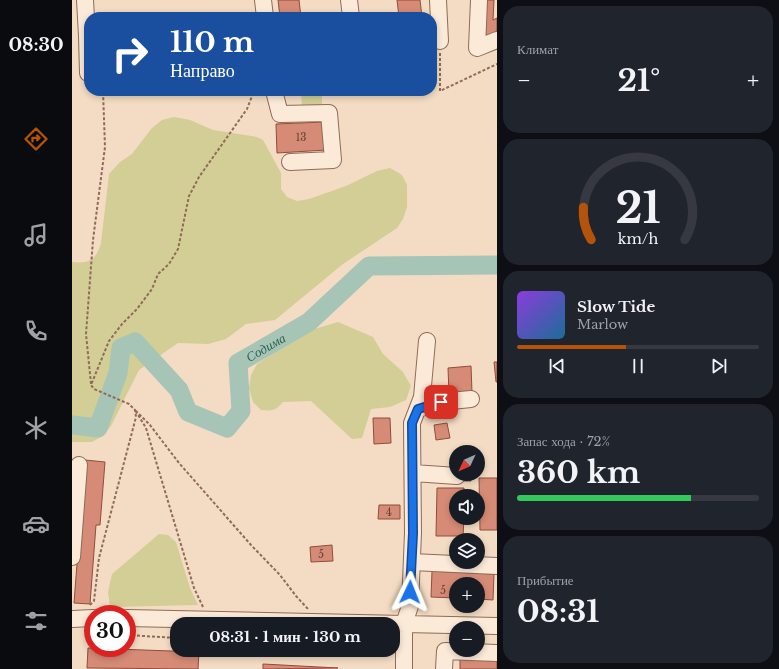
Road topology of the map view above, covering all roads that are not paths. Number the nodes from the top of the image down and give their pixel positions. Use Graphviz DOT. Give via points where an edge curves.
graph roads {
  1 [pos="85,0"];
  2 [pos="263,0"];
  3 [pos="349,0"];
  4 [pos="438,0"];
  5 [pos="479,0"];
  6 [pos="86,12"];
  7 [pos="264,12"];
  8 [pos="350,12"];
  9 [pos="497,40"];
  10 [pos="440,41"];
  11 [pos="275,96"];
  12 [pos="290,162"];
  13 [pos="427,341"];
  14 [pos="471,399"];
  15 [pos="418,409"];
  16 [pos="79,465"];
  17 [pos="412,473"];
  18 [pos="449,475"];
  19 [pos="72,558"];
  20 [pos="412,562"];
  21 [pos="497,566"];
  22 [pos="136,618"];
  23 [pos="404,624"];
  24 [pos="497,626"];
  25 [pos="497,653"];
  26 [pos="404,669"];
  27 [pos="444,669"];
  1 -- 6 [label="street"];
  2 -- 7 [label="street"];
  3 -- 8 [label="street"];
  4 -- 10 [label="street"];
  5 -- 9 [label="street" via="477,48"];
  11 -- 12 [label="street" via="280,114 329,113 333,160"];
  13 -- 15 [label="street" via="422,397"];
  14 -- 15 [label="street" via="441,402"];
  15 -- 17 [label="street" via="412,423"];
  16 -- 19 [label="street"];
  17 -- 18 [label="street"];
  17 -- 20 [label="street"];
  20 -- 21 [label="street"];
  20 -- 23 [label="street" via="410,606"];
  22 -- 23 [label="street"];
  23 -- 24 [label="street"];
  23 -- 26 [label="street"];
  25 -- 27 [label="street" via="445,651"];
}
